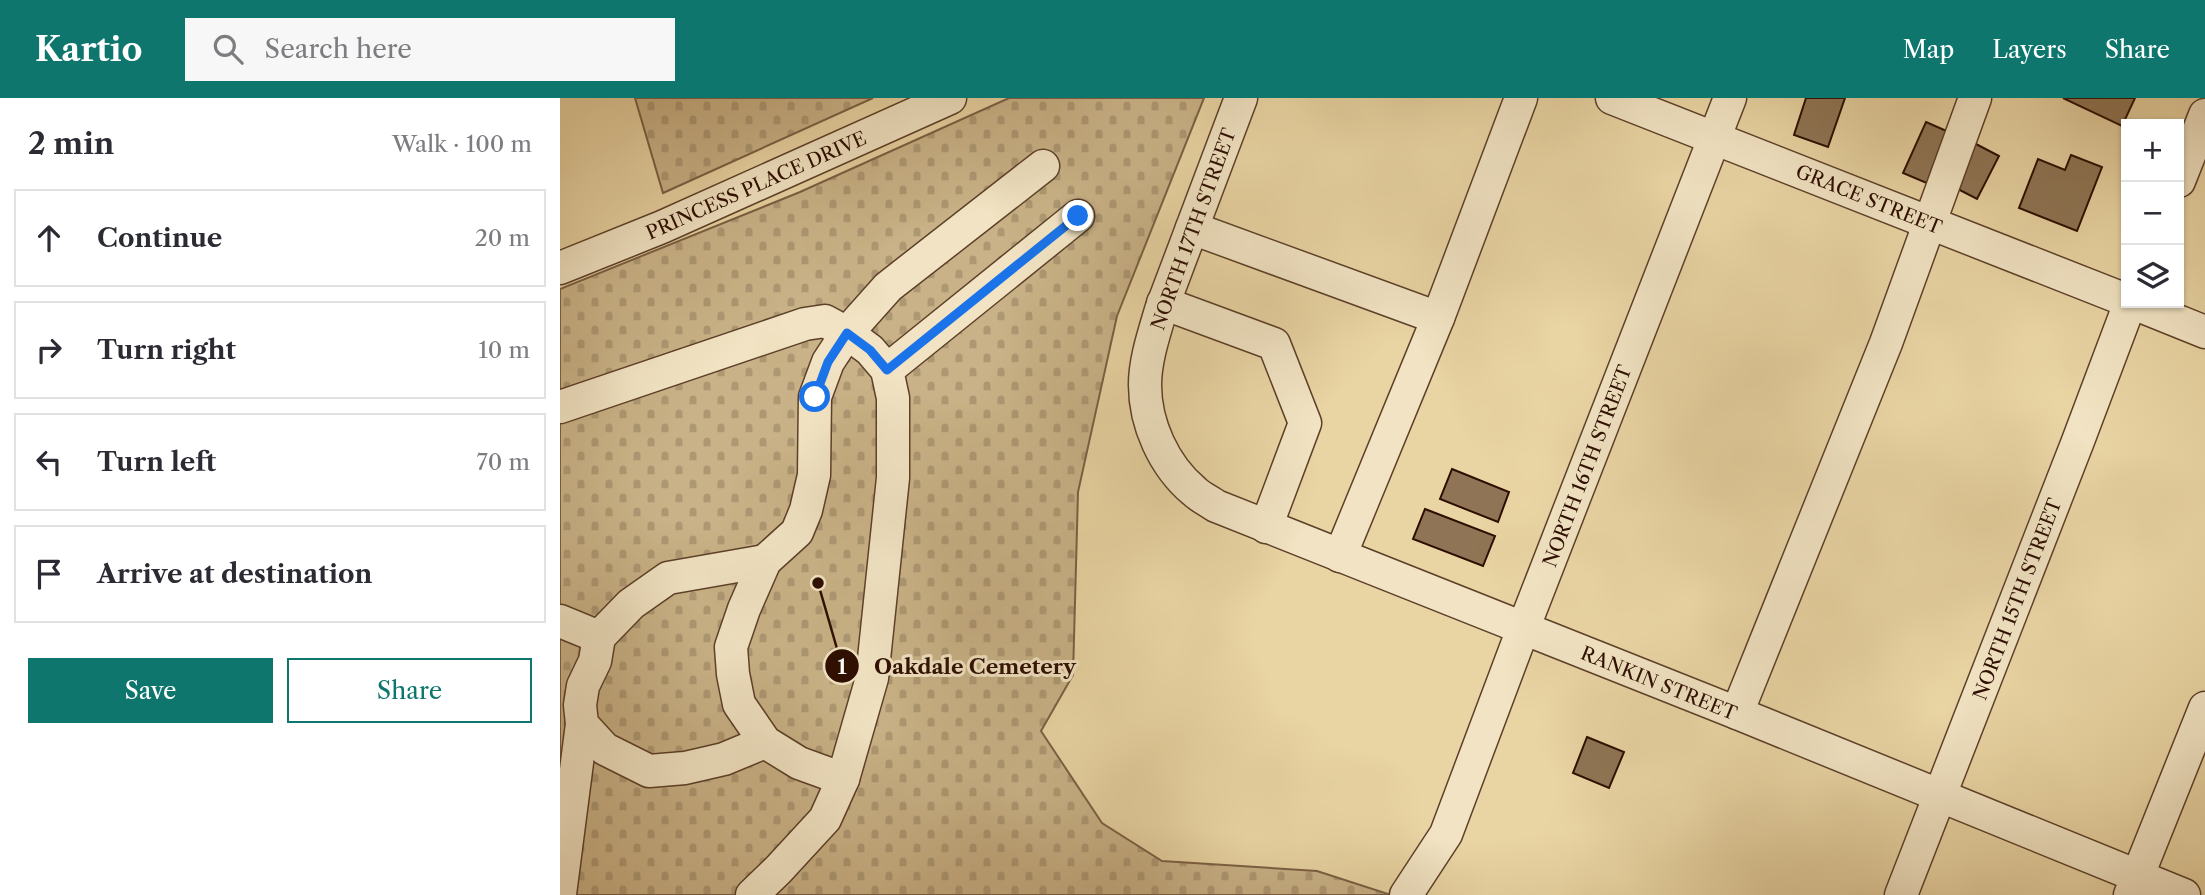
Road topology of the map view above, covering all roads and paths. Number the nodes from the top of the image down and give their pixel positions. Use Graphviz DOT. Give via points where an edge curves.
graph roads {
  1 [pos="950,98"];
  2 [pos="1241,98"];
  3 [pos="1521,98"];
  4 [pos="1612,98"];
  5 [pos="1730,98"];
  6 [pos="1975,98"];
  7 [pos="2205,115"];
  8 [pos="1715,138"];
  9 [pos="1043,166"];
  10 [pos="2184,168"];
  11 [pos="1078,216"];
  12 [pos="1929,222"];
  13 [pos="1192,228"];
  14 [pos="560,268"];
  15 [pos="2121,298"];
  16 [pos="1163,303"];
  17 [pos="2128,308"];
  18 [pos="2145,308"];
  19 [pos="1438,318"];
  20 [pos="2205,332"];
  21 [pos="847,333"];
  22 [pos="887,370"];
  23 [pos="560,407"];
  24 [pos="1157,442"];
  25 [pos="1266,527"];
  26 [pos="1340,556"];
  27 [pos="765,561"];
  28 [pos="560,621"];
  29 [pos="1523,629"];
  30 [pos="599,637"];
  31 [pos="2205,708"];
  32 [pos="1737,713"];
  33 [pos="582,724"];
  34 [pos="765,742"];
  35 [pos="843,779"];
  36 [pos="1939,797"];
  37 [pos="2134,886"];
  38 [pos="560,894"];
  39 [pos="752,895"];
  40 [pos="1406,895"];
  41 [pos="1901,895"];
  42 [pos="2184,895"];
  1 -- 14 [label="street, PRINCESS PLACE DRIVE"];
  2 -- 13 [label="street, NORTH 17TH STREET"];
  3 -- 19 [label="street"];
  4 -- 8 [label="street, GRACE STREET"];
  5 -- 8 [label="street, NORTH 16TH STREET"];
  6 -- 12 [label="street"];
  7 -- 10 [label="street"];
  8 -- 12 [label="street, GRACE STREET"];
  8 -- 29 [label="street, NORTH 16TH STREET"];
  9 -- 21 [label="street" via="888,287"];
  11 -- 22 [label="street"];
  12 -- 15 [label="street, GRACE STREET"];
  12 -- 32 [label="street" via="1886,343"];
  13 -- 16 [label="street, NORTH 17TH STREET"];
  13 -- 19 [label="street"];
  16 -- 24 [label="street, NORTH 17TH STREET" via="1145,387"];
  16 -- 25 [label="street" via="1274,344 1305,423"];
  17 -- 36 [label="street, NORTH 15TH STREET"];
  18 -- 20 [label="street, GRACE STREET"];
  19 -- 26 [label="street"];
  21 -- 22 [label="street"];
  21 -- 23 [label="street" via="825,321 805,324"];
  21 -- 27 [label="street" via="828,362 815,397 814,475 806,510 797,532"];
  22 -- 35 [label="street" via="893,398 893,478 872,678"];
  24 -- 25 [label="street, RANKIN STREET" via="1194,491 1216,506"];
  25 -- 26 [label="street, RANKIN STREET"];
  26 -- 29 [label="street, RANKIN STREET"];
  27 -- 30 [label="street" via="668,578 631,604"];
  27 -- 34 [label="street" via="731,647 739,704"];
  28 -- 30 [label="street"];
  29 -- 32 [label="street, RANKIN STREET"];
  29 -- 40 [label="street, NORTH 16TH STREET" via="1446,834"];
  30 -- 33 [label="street" via="595,661 583,686"];
  31 -- 37 [label="street"];
  32 -- 36 [label="street, RANKIN STREET"];
  33 -- 34 [label="street" via="605,749 649,771 724,759"];
  33 -- 38 [label="street"];
  34 -- 35 [label="street" via="799,763"];
  35 -- 39 [label="street" via="825,819"];
  36 -- 37 [label="street, RANKIN STREET"];
  36 -- 41 [label="street, NORTH 15TH STREET"];
  37 -- 42 [label="street, RANKIN STREET"];
}
